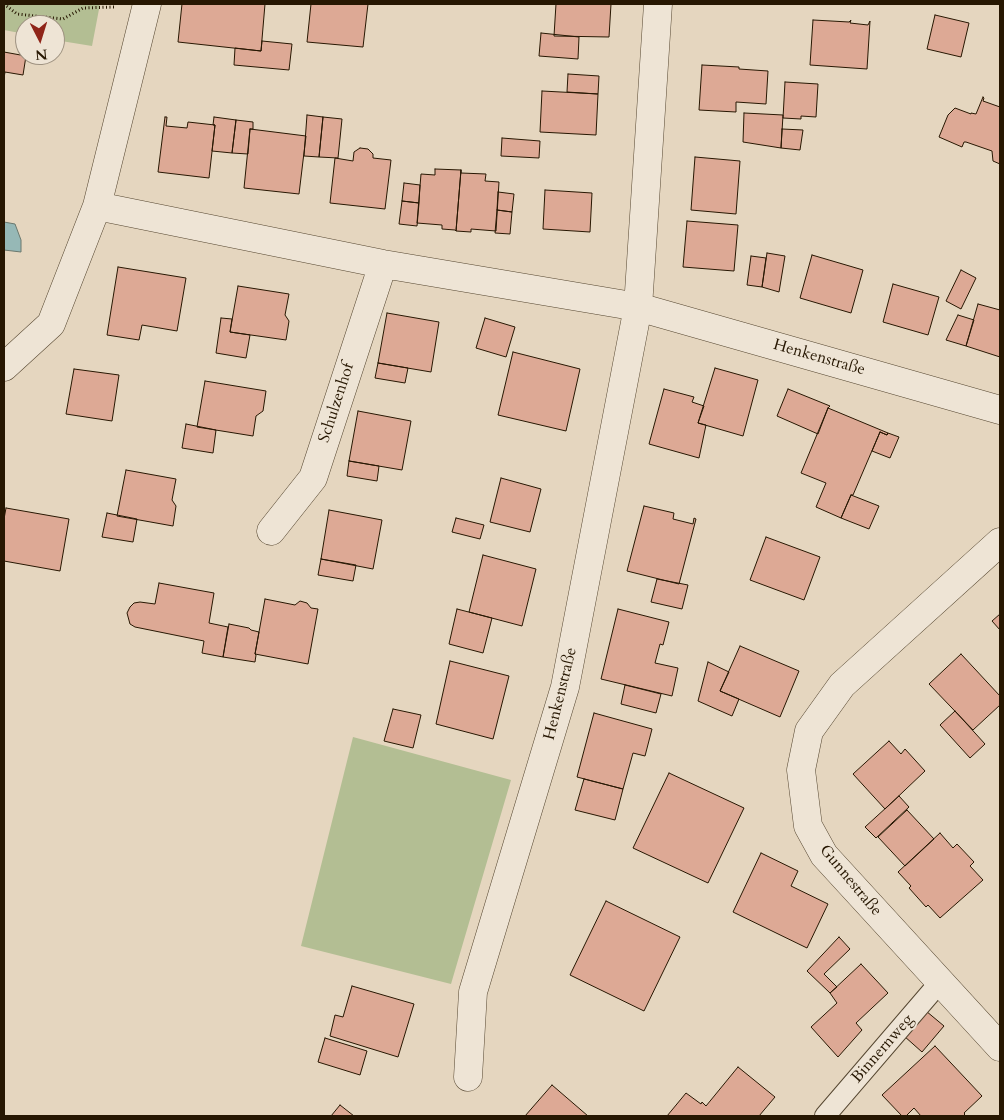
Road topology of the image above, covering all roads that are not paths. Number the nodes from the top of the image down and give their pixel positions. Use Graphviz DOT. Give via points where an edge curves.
graph roads {
  1 [pos="658,4"];
  2 [pos="146,7"];
  3 [pos="97,206"];
  4 [pos="383,264"];
  5 [pos="638,307"];
  6 [pos="4,367"];
  7 [pos="1000,410"];
  8 [pos="272,531"];
  9 [pos="1000,542"];
  10 [pos="940,982"];
  11 [pos="1000,1047"];
  12 [pos="468,1077"];
  13 [pos="826,1116"];
  1 -- 5 [label="street, Henkenstraße"];
  2 -- 3 [label="street"];
  3 -- 4 [label="street"];
  3 -- 6 [label="street" via="51,324"];
  4 -- 5 [label="street"];
  4 -- 8 [label="street, Schulzenhof" via="312,478"];
  5 -- 7 [label="street, Henkenstraße"];
  5 -- 12 [label="street, Henkenstraße" via="565,687 473,992"];
  9 -- 10 [label="street, Gunnestraße" via="842,685 809,732 801,770 808,826 824,854"];
  10 -- 11 [label="street, Gunnestraße"];
  10 -- 13 [label="lane, Binnernweg"];
}
